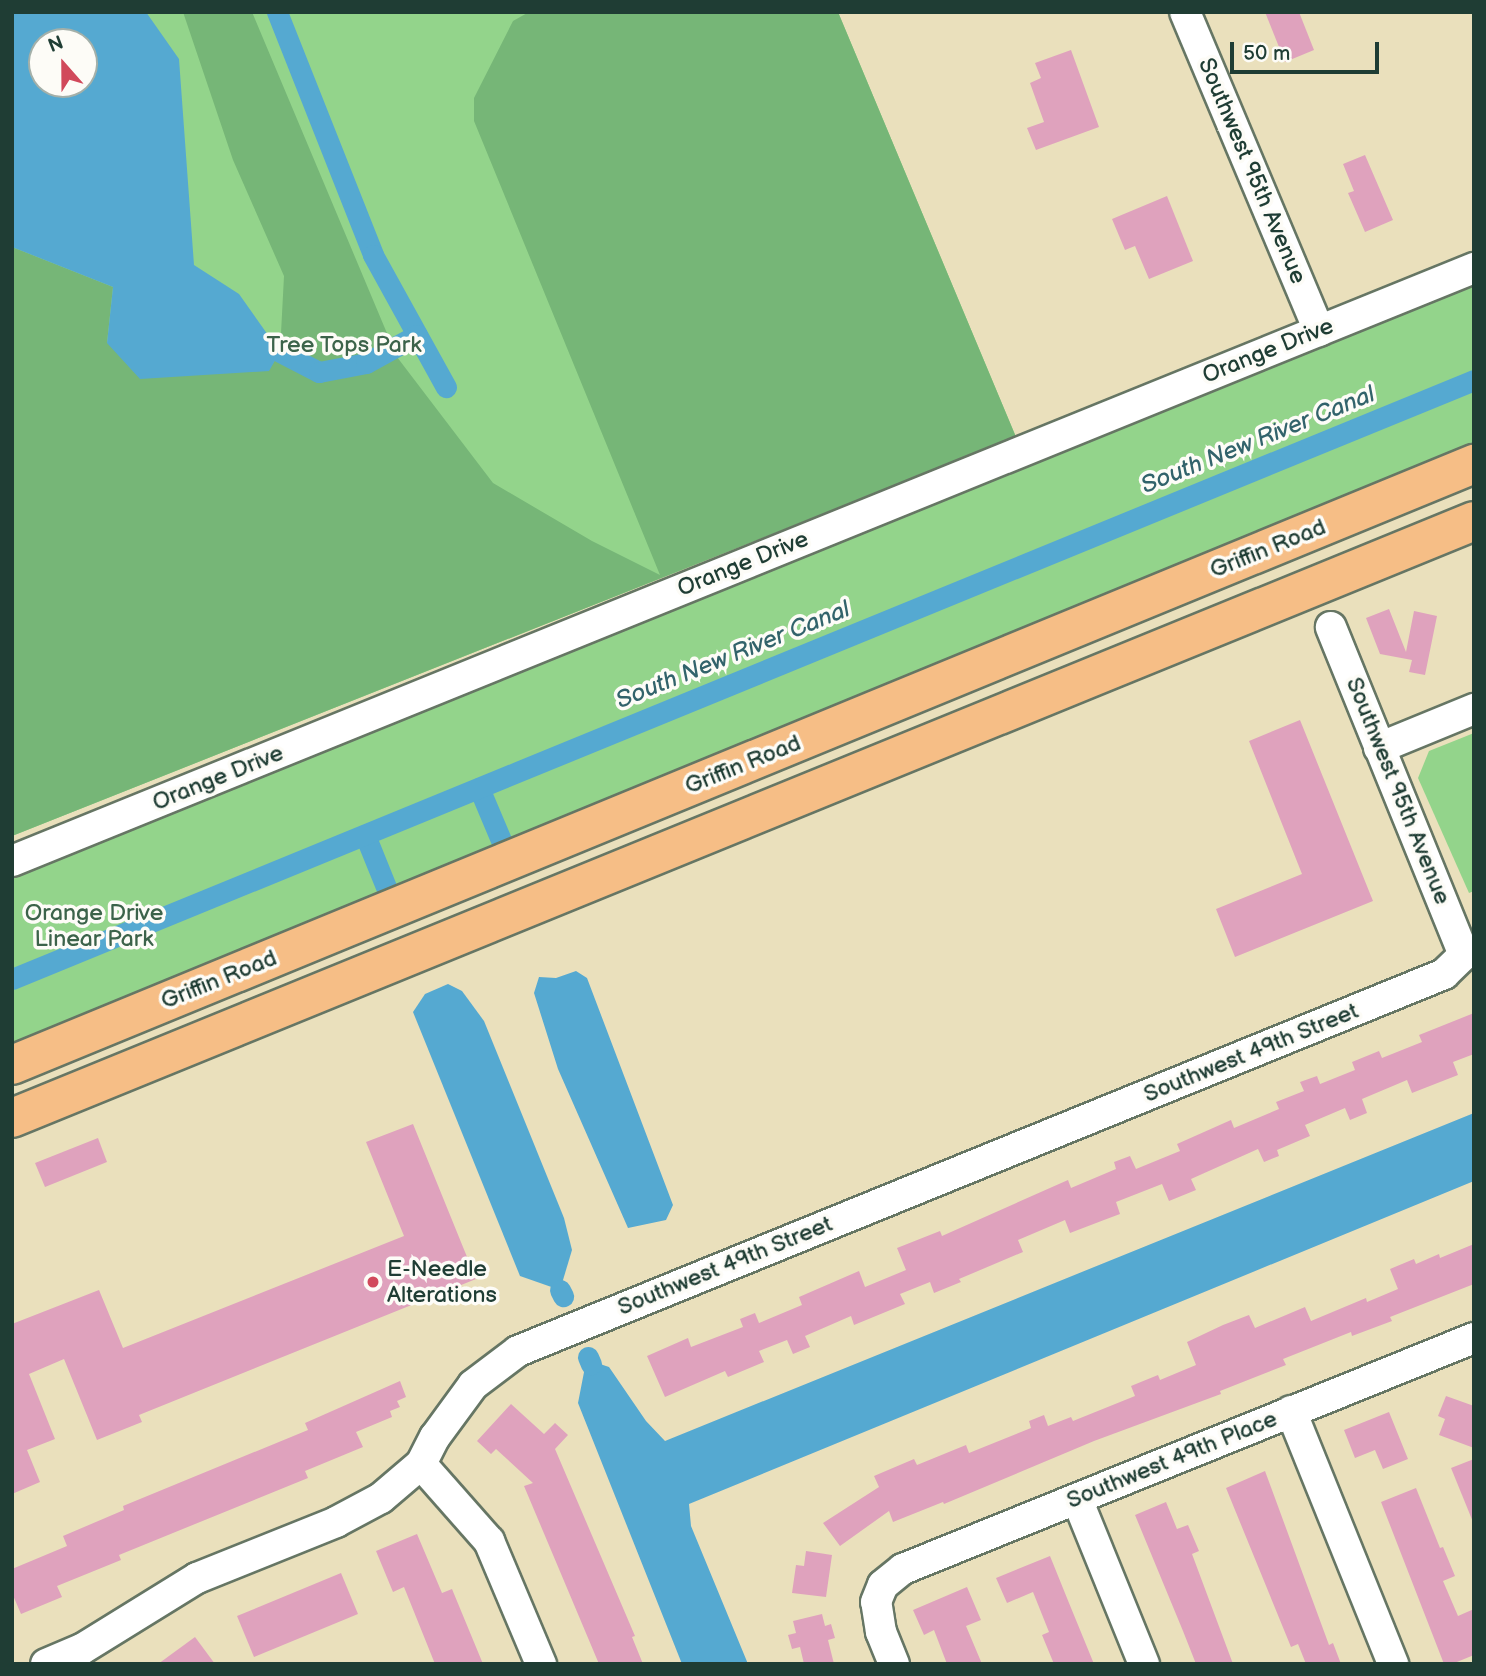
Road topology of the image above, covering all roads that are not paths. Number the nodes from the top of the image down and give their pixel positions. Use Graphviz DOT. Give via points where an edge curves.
graph roads {
  1 [pos="1185,12"];
  2 [pos="1474,268"];
  3 [pos="1318,331"];
  4 [pos="1474,464"];
  5 [pos="1425,484"];
  6 [pos="1474,521"];
  7 [pos="1331,627"];
  8 [pos="1147,654"];
  9 [pos="899,701"];
  10 [pos="1474,709"];
  11 [pos="1379,748"];
  12 [pos="564,839"];
  13 [pos="12,861"];
  14 [pos="634,863"];
  15 [pos="1464,955"];
  16 [pos="263,1016"];
  17 [pos="12,1065"];
  18 [pos="12,1118"];
  19 [pos="1474,1338"];
  20 [pos="1291,1411"];
  21 [pos="421,1464"];
  22 [pos="1077,1499"];
  23 [pos="46,1664"];
  24 [pos="541,1664"];
  25 [pos="894,1664"];
  26 [pos="1144,1664"];
  27 [pos="1393,1664"];
  1 -- 3 [label="street, Southwest 95th Avenue"];
  2 -- 3 [label="street, Orange Drive"];
  3 -- 13 [label="street, Orange Drive"];
  4 -- 5 [label="main road, Griffin Road"];
  5 -- 8 [label="main road" via="1380,529 1160,619 1146,640"];
  5 -- 9 [label="main road, Griffin Road"];
  6 -- 8 [label="main road"];
  7 -- 11 [label="street, Southwest 95th Avenue"];
  8 -- 14 [label="main road"];
  9 -- 12 [label="main road, Griffin Road"];
  9 -- 14 [label="main road" via="889,737 675,834"];
  10 -- 11 [label="street"];
  11 -- 15 [label="street, Southwest 95th Avenue"];
  12 -- 16 [label="main road" via="508,885 288,976"];
  12 -- 17 [label="main road, Griffin Road"];
  14 -- 16 [label="main road"];
  15 -- 21 [label="street, Southwest 49th Street" via="1444,974 517,1350 467,1392"];
  16 -- 18 [label="main road"];
  19 -- 20 [label="street, Southwest 49th Place"];
  20 -- 22 [label="street, Southwest 49th Place"];
  20 -- 27 [label="street"];
  21 -- 23 [label="street, Southwest 49th Street" via="361,1510 197,1578 82,1649"];
  21 -- 24 [label="street" via="489,1541"];
  22 -- 25 [label="street, Southwest 49th Place" via="891,1577 879,1593 876,1615"];
  22 -- 26 [label="street"];
}
